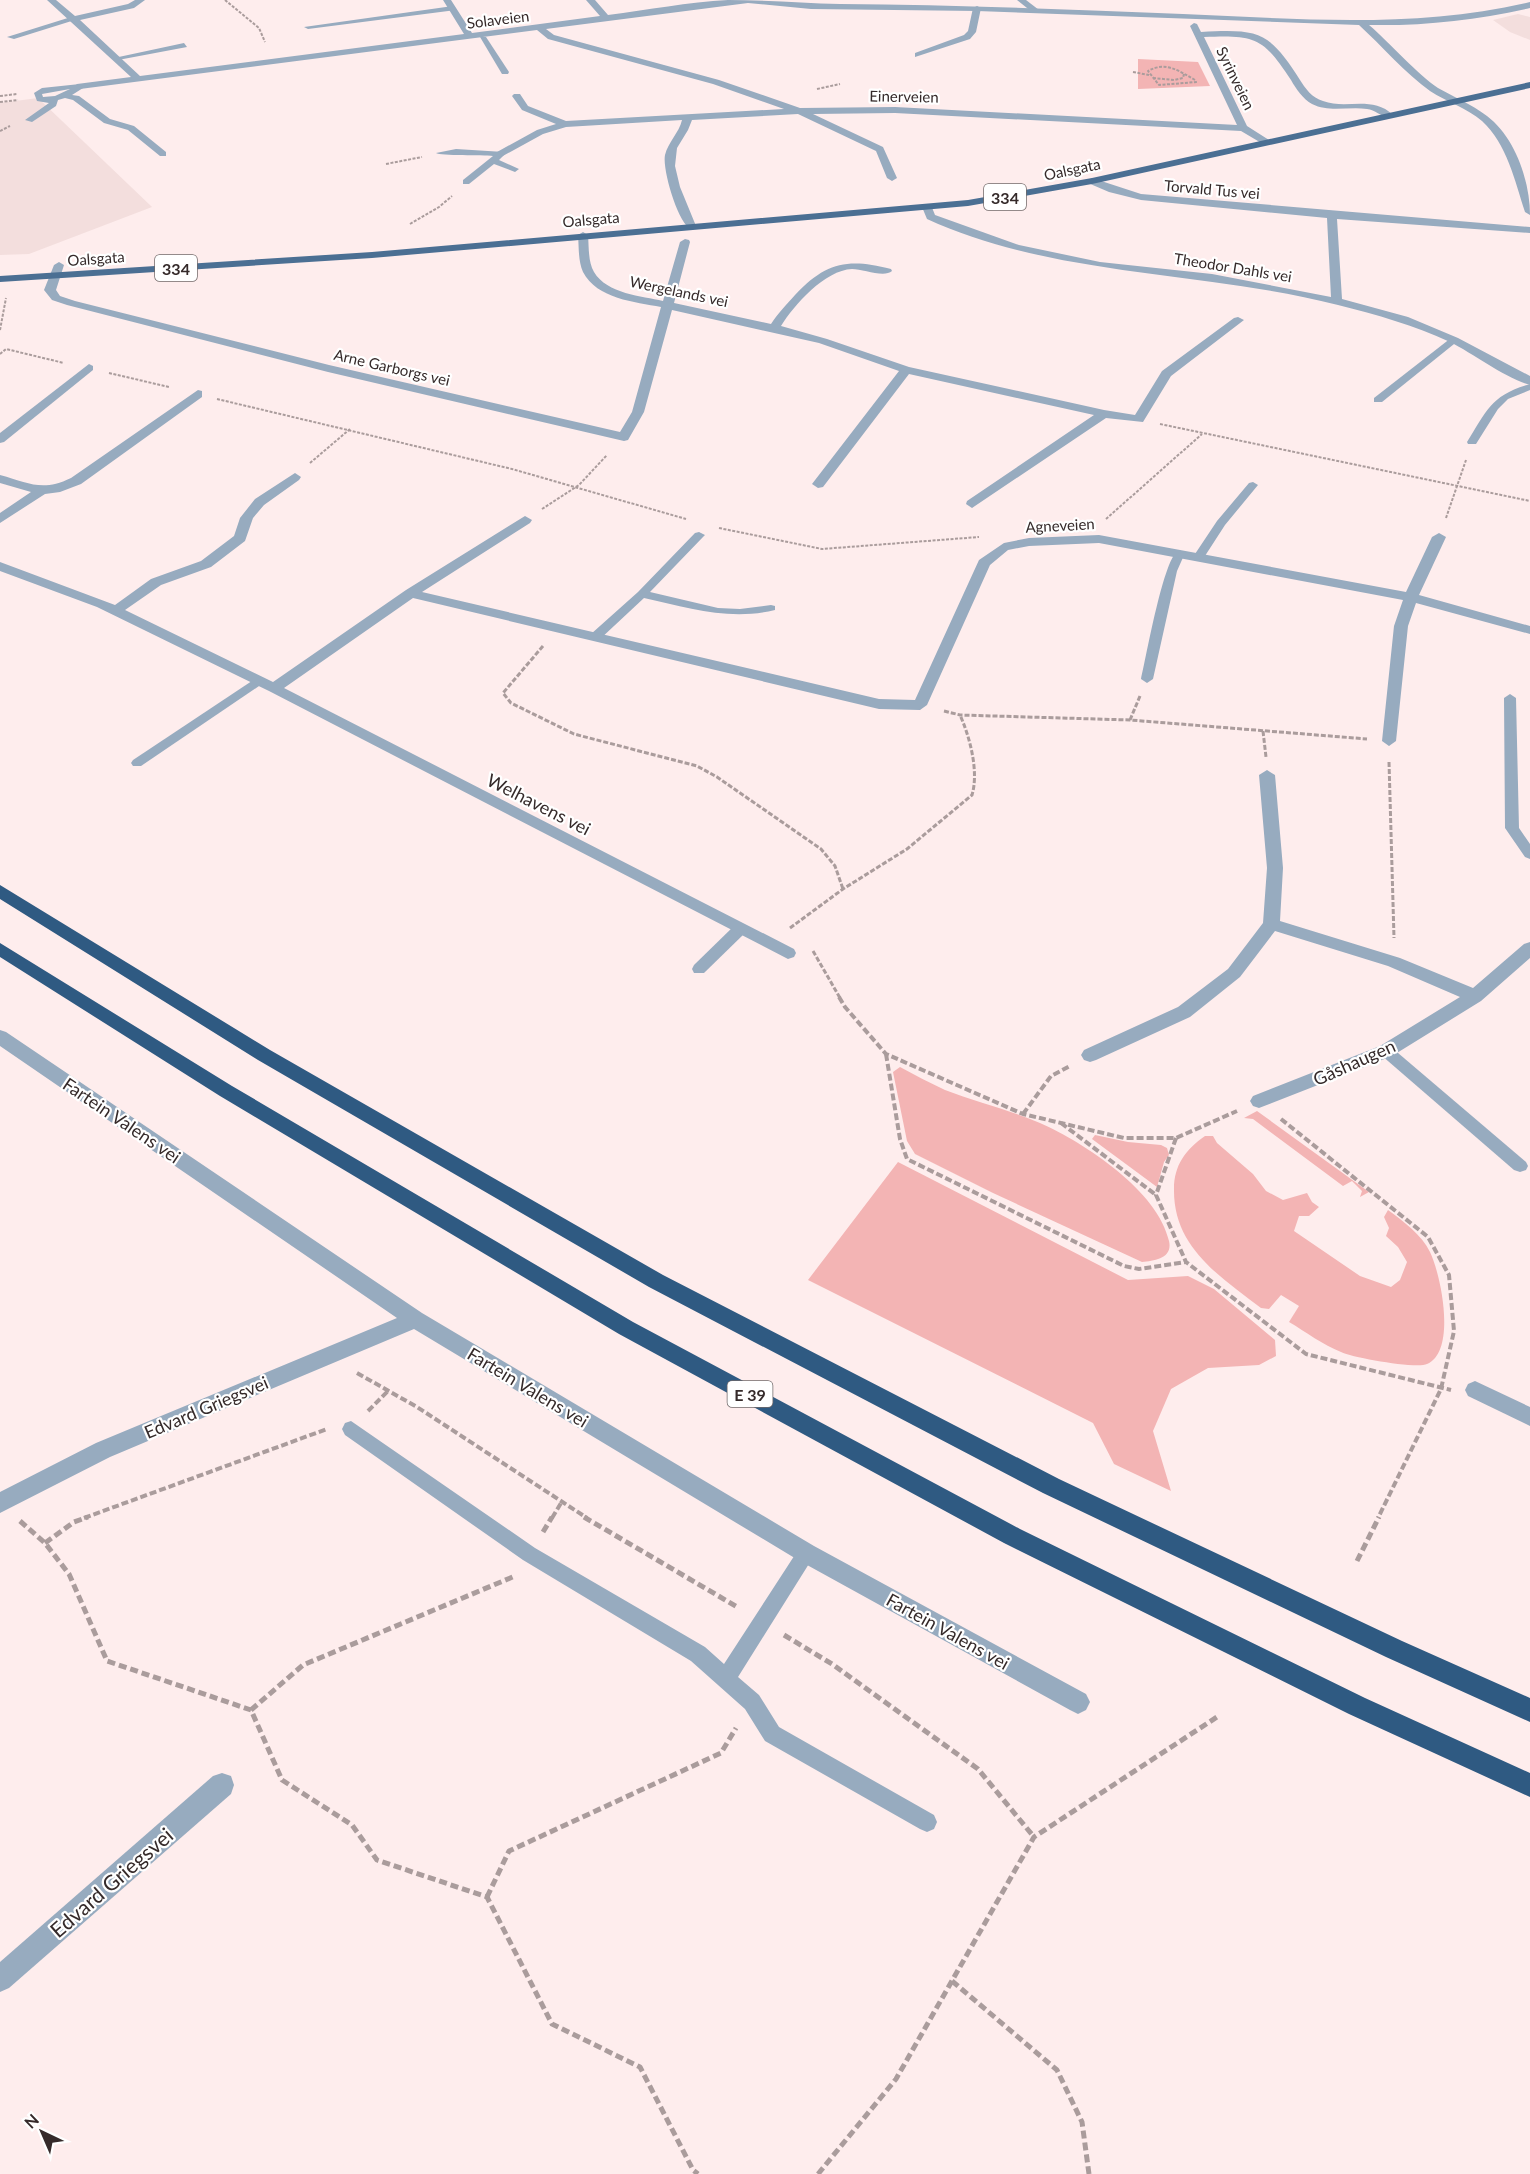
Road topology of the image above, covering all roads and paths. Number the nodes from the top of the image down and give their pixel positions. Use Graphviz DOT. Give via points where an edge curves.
graph roads {
  1 [pos="51,0"];
  2 [pos="141,0"];
  3 [pos="225,0"];
  4 [pos="590,0"];
  5 [pos="761,0"];
  6 [pos="1021,0"];
  7 [pos="450,4"];
  8 [pos="1530,5"];
  9 [pos="976,8"];
  10 [pos="1035,10"];
  11 [pos="1189,17"];
  12 [pos="74,19"];
  13 [pos="607,19"];
  14 [pos="1361,22"];
  15 [pos="308,27"];
  16 [pos="539,27"];
  17 [pos="1199,35"];
  18 [pos="470,36"];
  19 [pos="10,37"];
  20 [pos="483,39"];
  21 [pos="184,45"];
  22 [pos="918,55"];
  23 [pos="118,58"];
  24 [pos="273,62"];
  25 [pos="505,72"];
  26 [pos="1133,72"];
  27 [pos="1184,74"];
  28 [pos="1150,76"];
  29 [pos="138,79"];
  30 [pos="1526,84"];
  31 [pos="80,87"];
  32 [pos="66,96"];
  33 [pos="517,96"];
  34 [pos="25,99"];
  35 [pos="54,100"];
  36 [pos="1457,100"];
  37 [pos="0,102"];
  38 [pos="799,111"];
  39 [pos="1388,115"];
  40 [pos="687,118"];
  41 [pos="29,120"];
  42 [pos="565,124"];
  43 [pos="1243,128"];
  44 [pos="1266,142"];
  45 [pos="440,153"];
  46 [pos="163,154"];
  47 [pos="498,158"];
  48 [pos="386,164"];
  49 [pos="515,169"];
  50 [pos="892,178"];
  51 [pos="1092,181"];
  52 [pos="466,182"];
  53 [pos="927,207"];
  54 [pos="1530,212"];
  55 [pos="1332,215"];
  56 [pos="410,224"];
  57 [pos="691,226"];
  58 [pos="1530,230"];
  59 [pos="583,235"];
  60 [pos="685,242"];
  61 [pos="0,269"];
  62 [pos="57,271"];
  63 [pos="887,271"];
  64 [pos="0,279"];
  65 [pos="6,296"];
  66 [pos="1337,301"];
  67 [pos="668,307"];
  68 [pos="1,317"];
  69 [pos="1238,320"];
  70 [pos="774,328"];
  71 [pos="0,330"];
  72 [pos="1454,340"];
  73 [pos="0,347"];
  74 [pos="6,350"];
  75 [pos="89,369"];
  76 [pos="906,370"];
  77 [pos="1530,381"];
  78 [pos="1530,387"];
  79 [pos="198,394"];
  80 [pos="1378,399"];
  81 [pos="1104,414"];
  82 [pos="1139,419"];
  83 [pos="350,428"];
  84 [pos="1202,434"];
  85 [pos="624,437"];
  86 [pos="0,439"];
  87 [pos="1472,442"];
  88 [pos="295,477"];
  89 [pos="0,478"];
  90 [pos="818,484"];
  91 [pos="579,485"];
  92 [pos="1253,485"];
  93 [pos="1458,486"];
  94 [pos="40,492"];
  95 [pos="1530,501"];
  96 [pos="972,504"];
  97 [pos="0,519"];
  98 [pos="686,519"];
  99 [pos="525,520"];
  100 [pos="1100,524"];
  101 [pos="719,528"];
  102 [pos="699,536"];
  103 [pos="985,536"];
  104 [pos="1438,537"];
  105 [pos="1179,553"];
  106 [pos="1199,557"];
  107 [pos="0,566"];
  108 [pos="411,593"];
  109 [pos="642,594"];
  110 [pos="1411,597"];
  111 [pos="771,608"];
  112 [pos="115,611"];
  113 [pos="558,630"];
  114 [pos="1530,630"];
  115 [pos="595,637"];
  116 [pos="1146,679"];
  117 [pos="258,681"];
  118 [pos="274,688"];
  119 [pos="1510,698"];
  120 [pos="920,705"];
  121 [pos="960,715"];
  122 [pos="1389,741"];
  123 [pos="137,763"];
  124 [pos="1267,775"];
  125 [pos="1530,854"];
  126 [pos="843,889"];
  127 [pos="0,891"];
  128 [pos="1271,924"];
  129 [pos="740,929"];
  130 [pos="767,942"];
  131 [pos="807,944"];
  132 [pos="1530,948"];
  133 [pos="0,949"];
  134 [pos="788,953"];
  135 [pos="1394,962"];
  136 [pos="699,969"];
  137 [pos="1475,996"];
  138 [pos="0,1037"];
  139 [pos="1386,1051"];
  140 [pos="886,1054"];
  141 [pos="1090,1055"];
  142 [pos="1259,1101"];
  143 [pos="1023,1114"];
  144 [pos="1059,1123"];
  145 [pos="1176,1138"];
  146 [pos="1520,1166"];
  147 [pos="1156,1195"];
  148 [pos="1186,1262"];
  149 [pos="416,1319"];
  150 [pos="328,1356"];
  151 [pos="1441,1389"];
  152 [pos="388,1390"];
  153 [pos="1475,1390"];
  154 [pos="1530,1417"];
  155 [pos="351,1429"];
  156 [pos="6,1500"];
  157 [pos="561,1503"];
  158 [pos="45,1544"];
  159 [pos="806,1553"];
  160 [pos="529,1554"];
  161 [pos="1357,1561"];
  162 [pos="762,1622"];
  163 [pos="726,1679"];
  164 [pos="752,1702"];
  165 [pos="1078,1702"];
  166 [pos="251,1710"];
  167 [pos="1530,1710"];
  168 [pos="1220,1715"];
  169 [pos="222,1785"];
  170 [pos="1530,1785"];
  171 [pos="927,1822"];
  172 [pos="1034,1837"];
  173 [pos="487,1897"];
  174 [pos="0,1979"];
  175 [pos="951,1981"];
  176 [pos="698,2174"];
  177 [pos="818,2174"];
  178 [pos="1089,2174"];
  1 -- 12 [label="street"];
  2 -- 12 [label="street" via="131,6"];
  3 -- 24 [label="path" via="259,28"];
  4 -- 13 [label="street"];
  5 -- 9 [label="street, Solaveien" via="811,6"];
  5 -- 13 [label="street, Solaveien"];
  6 -- 10 [label="lane"];
  7 -- 15 [label="lane"];
  7 -- 18 [label="street"];
  8 -- 14 [label="street, Solaveien" via="1488,15 1405,23"];
  9 -- 10 [label="street, Solaveien"];
  9 -- 22 [label="lane" via="972,32 967,37"];
  10 -- 11 [label="street, Solaveien"];
  11 -- 14 [label="street, Solaveien"];
  11 -- 17 [label="street, Syrinveien"];
  12 -- 19 [label="lane"];
  12 -- 23 [label="street"];
  13 -- 16 [label="street, Solaveien"];
  14 -- 36 [label="street" via="1434,89"];
  16 -- 18 [label="street, Solaveien"];
  16 -- 38 [label="street" via="551,37 716,82"];
  17 -- 39 [label="street" via="1228,34 1266,40 1312,100 1330,106 1369,106"];
  17 -- 43 [label="street, Syrinveien"];
  18 -- 24 [label="street, Solaveien"];
  20 -- 25 [label="lane"];
  21 -- 23 [label="lane"];
  23 -- 29 [label="street"];
  24 -- 29 [label="street, Solaveien"];
  26 -- 28 [label="path"];
  27 -- 28 [label="path" via="1179,80"];
  27 -- 28 [label="path" via="1167,66 1153,67 1148,71"];
  27 -- 28 [label="path" via="1199,82 1159,85"];
  29 -- 31 [label="street, Solaveien"];
  30 -- 36 [label="main road, Oalsgata / 334"];
  31 -- 32 [label="lane"];
  31 -- 35 [label="lane" via="38,93 40,99"];
  32 -- 35 [label="lane"];
  32 -- 46 [label="lane" via="76,98 108,122 131,128"];
  33 -- 42 [label="street, Einerveien" via="525,108"];
  34 -- 37 [label="path"];
  35 -- 41 [label="lane" via="45,112"];
  36 -- 39 [label="main road, Oalsgata / 334"];
  36 -- 54 [label="street" via="1485,119 1517,160"];
  38 -- 40 [label="street, Einerveien"];
  38 -- 43 [label="street, Einerveien" via="939,111"];
  38 -- 50 [label="street" via="880,150"];
  39 -- 44 [label="main road, Oalsgata / 334"];
  40 -- 42 [label="street, Einerveien"];
  40 -- 57 [label="street" via="687,126 671,150 670,162 677,193"];
  42 -- 47 [label="street, Einerveien" via="540,132"];
  43 -- 44 [label="street, Syrinveien"];
  44 -- 51 [label="main road, Oalsgata / 334"];
  45 -- 47 [label="lane" via="456,151"];
  45 -- 48 [label="path"];
  47 -- 49 [label="lane"];
  47 -- 52 [label="lane, Einerveien"];
  51 -- 53 [label="main road, Oalsgata / 334"];
  51 -- 55 [label="street, Torvald Tus vei" via="1141,197"];
  52 -- 56 [label="path" via="440,207"];
  53 -- 57 [label="main road, Oalsgata / 334"];
  53 -- 66 [label="street, Theodor Dahls vei" via="931,217 1017,248 1100,265 1212,277"];
  55 -- 58 [label="street, Torvald Tus vei"];
  55 -- 66 [label="street"];
  57 -- 59 [label="main road, Oalsgata / 334"];
  59 -- 62 [label="main road, Oalsgata / 334" via="372,255"];
  59 -- 67 [label="street, Wergelands vei" via="586,271 597,285 619,296"];
  60 -- 67 [label="street"];
  61 -- 62 [label="main road, Oalsgata / 334"];
  62 -- 64 [label="main road, Oalsgata / 334"];
  62 -- 85 [label="street, Arne Garborgs vei" via="50,290 56,298 71,303"];
  63 -- 70 [label="street" via="852,266 830,270 811,282"];
  65 -- 68 [label="path"];
  66 -- 72 [label="street, Theodor Dahls vei" via="1404,319"];
  67 -- 70 [label="street, Wergelands vei"];
  67 -- 85 [label="street" via="638,412"];
  68 -- 71 [label="path"];
  69 -- 82 [label="street" via="1166,374"];
  70 -- 76 [label="street, Wergelands vei"];
  72 -- 77 [label="street, Theodor Dahls vei"];
  72 -- 80 [label="lane"];
  73 -- 74 [label="path"];
  75 -- 86 [label="street"];
  76 -- 81 [label="street, Wergelands vei"];
  76 -- 90 [label="street"];
  78 -- 87 [label="lane" via="1503,397"];
  79 -- 83 [label="path"];
  79 -- 94 [label="street" via="76,481"];
  81 -- 82 [label="street, Wergelands vei"];
  81 -- 96 [label="street"];
  82 -- 84 [label="path"];
  83 -- 88 [label="path"];
  83 -- 91 [label="path"];
  84 -- 93 [label="path"];
  84 -- 100 [label="path"];
  85 -- 91 [label="path"];
  87 -- 93 [label="path"];
  88 -- 112 [label="street" via="251,508 241,525 240,538 206,564 156,582"];
  89 -- 94 [label="street"];
  91 -- 98 [label="path"];
  91 -- 99 [label="path"];
  92 -- 106 [label="lane"];
  93 -- 95 [label="path"];
  93 -- 104 [label="path"];
  94 -- 97 [label="street"];
  99 -- 108 [label="street"];
  101 -- 103 [label="path" via="822,549"];
  102 -- 109 [label="lane"];
  104 -- 110 [label="street"];
  105 -- 106 [label="street, Agneveien"];
  105 -- 116 [label="lane" via="1171,571"];
  105 -- 120 [label="street, Agneveien" via="1099,539 1004,547 984,563"];
  106 -- 110 [label="street, Agneveien"];
  107 -- 112 [label="street, Welhavens vei"];
  108 -- 113 [label="street"];
  108 -- 118 [label="street"];
  109 -- 111 [label="lane" via="718,611"];
  109 -- 115 [label="lane"];
  110 -- 114 [label="street, Agneveien"];
  110 -- 122 [label="street" via="1401,626"];
  112 -- 117 [label="street, Welhavens vei"];
  113 -- 115 [label="street"];
  113 -- 126 [label="path" via="503,693 511,703 574,734 697,766 717,777 821,849 835,866"];
  115 -- 120 [label="street" via="879,704"];
  117 -- 118 [label="street, Welhavens vei"];
  117 -- 123 [label="lane"];
  118 -- 129 [label="street, Welhavens vei"];
  119 -- 125 [label="lane" via="1512,828"];
  120 -- 121 [label="path"];
  121 -- 122 [label="path" via="1130,720"];
  121 -- 126 [label="path" via="976,782 972,795 907,849"];
  122 -- 135 [label="path"];
  124 -- 128 [label="street" via="1275,868"];
  126 -- 130 [label="path"];
  127 -- 167 [label="highway" via="264,1055 656,1281 1051,1486"];
  128 -- 135 [label="street"];
  128 -- 141 [label="street" via="1234,973 1184,1012"];
  129 -- 130 [label="street, Welhavens vei"];
  129 -- 136 [label="lane"];
  130 -- 134 [label="street, Welhavens vei"];
  131 -- 140 [label="path" via="845,1007"];
  132 -- 137 [label="street, Gåshaugen"];
  133 -- 170 [label="highway, E 39" via="226,1091 626,1328 1012,1536 1357,1706"];
  135 -- 137 [label="street"];
  137 -- 139 [label="street, Gåshaugen"];
  138 -- 149 [label="street, Fartein Valens vei"];
  139 -- 142 [label="street, Gåshaugen"];
  139 -- 146 [label="lane"];
  140 -- 143 [label="path"];
  140 -- 148 [label="path" via="907,1159 1124,1266 1140,1269"];
  141 -- 143 [label="path" via="1051,1076"];
  142 -- 145 [label="path"];
  142 -- 151 [label="path" via="1428,1237 1449,1275 1454,1330"];
  143 -- 144 [label="path"];
  144 -- 145 [label="path" via="1124,1137"];
  144 -- 147 [label="path"];
  145 -- 147 [label="path"];
  147 -- 148 [label="path"];
  148 -- 151 [label="path" via="1306,1354"];
  149 -- 150 [label="street, Edvard Griegsvei"];
  149 -- 159 [label="street, Fartein Valens vei"];
  150 -- 152 [label="path"];
  150 -- 156 [label="street, Edvard Griegsvei" via="103,1450"];
  151 -- 153 [label="path"];
  151 -- 161 [label="path"];
  152 -- 155 [label="path"];
  152 -- 157 [label="path"];
  153 -- 154 [label="street"];
  155 -- 158 [label="path" via="334,1426 74,1522"];
  155 -- 160 [label="lane"];
  156 -- 158 [label="path"];
  157 -- 160 [label="path"];
  157 -- 162 [label="path"];
  158 -- 166 [label="path" via="69,1574 107,1661"];
  159 -- 162 [label="lane"];
  159 -- 165 [label="street, Fartein Valens vei"];
  160 -- 163 [label="lane" via="698,1654"];
  160 -- 166 [label="path" via="516,1576 303,1665"];
  162 -- 163 [label="lane"];
  162 -- 172 [label="path" via="832,1664 978,1769"];
  163 -- 164 [label="lane"];
  164 -- 171 [label="lane" via="772,1734"];
  164 -- 173 [label="path" via="721,1754 509,1851"];
  166 -- 173 [label="path" via="282,1780 352,1825 377,1860"];
  168 -- 172 [label="path"];
  169 -- 174 [label="street, Edvard Griegsvei"];
  172 -- 175 [label="path"];
  173 -- 176 [label="path" via="552,2024 640,2067"];
  175 -- 177 [label="path" via="896,2079"];
  175 -- 178 [label="path" via="1057,2070 1082,2122"];
}
